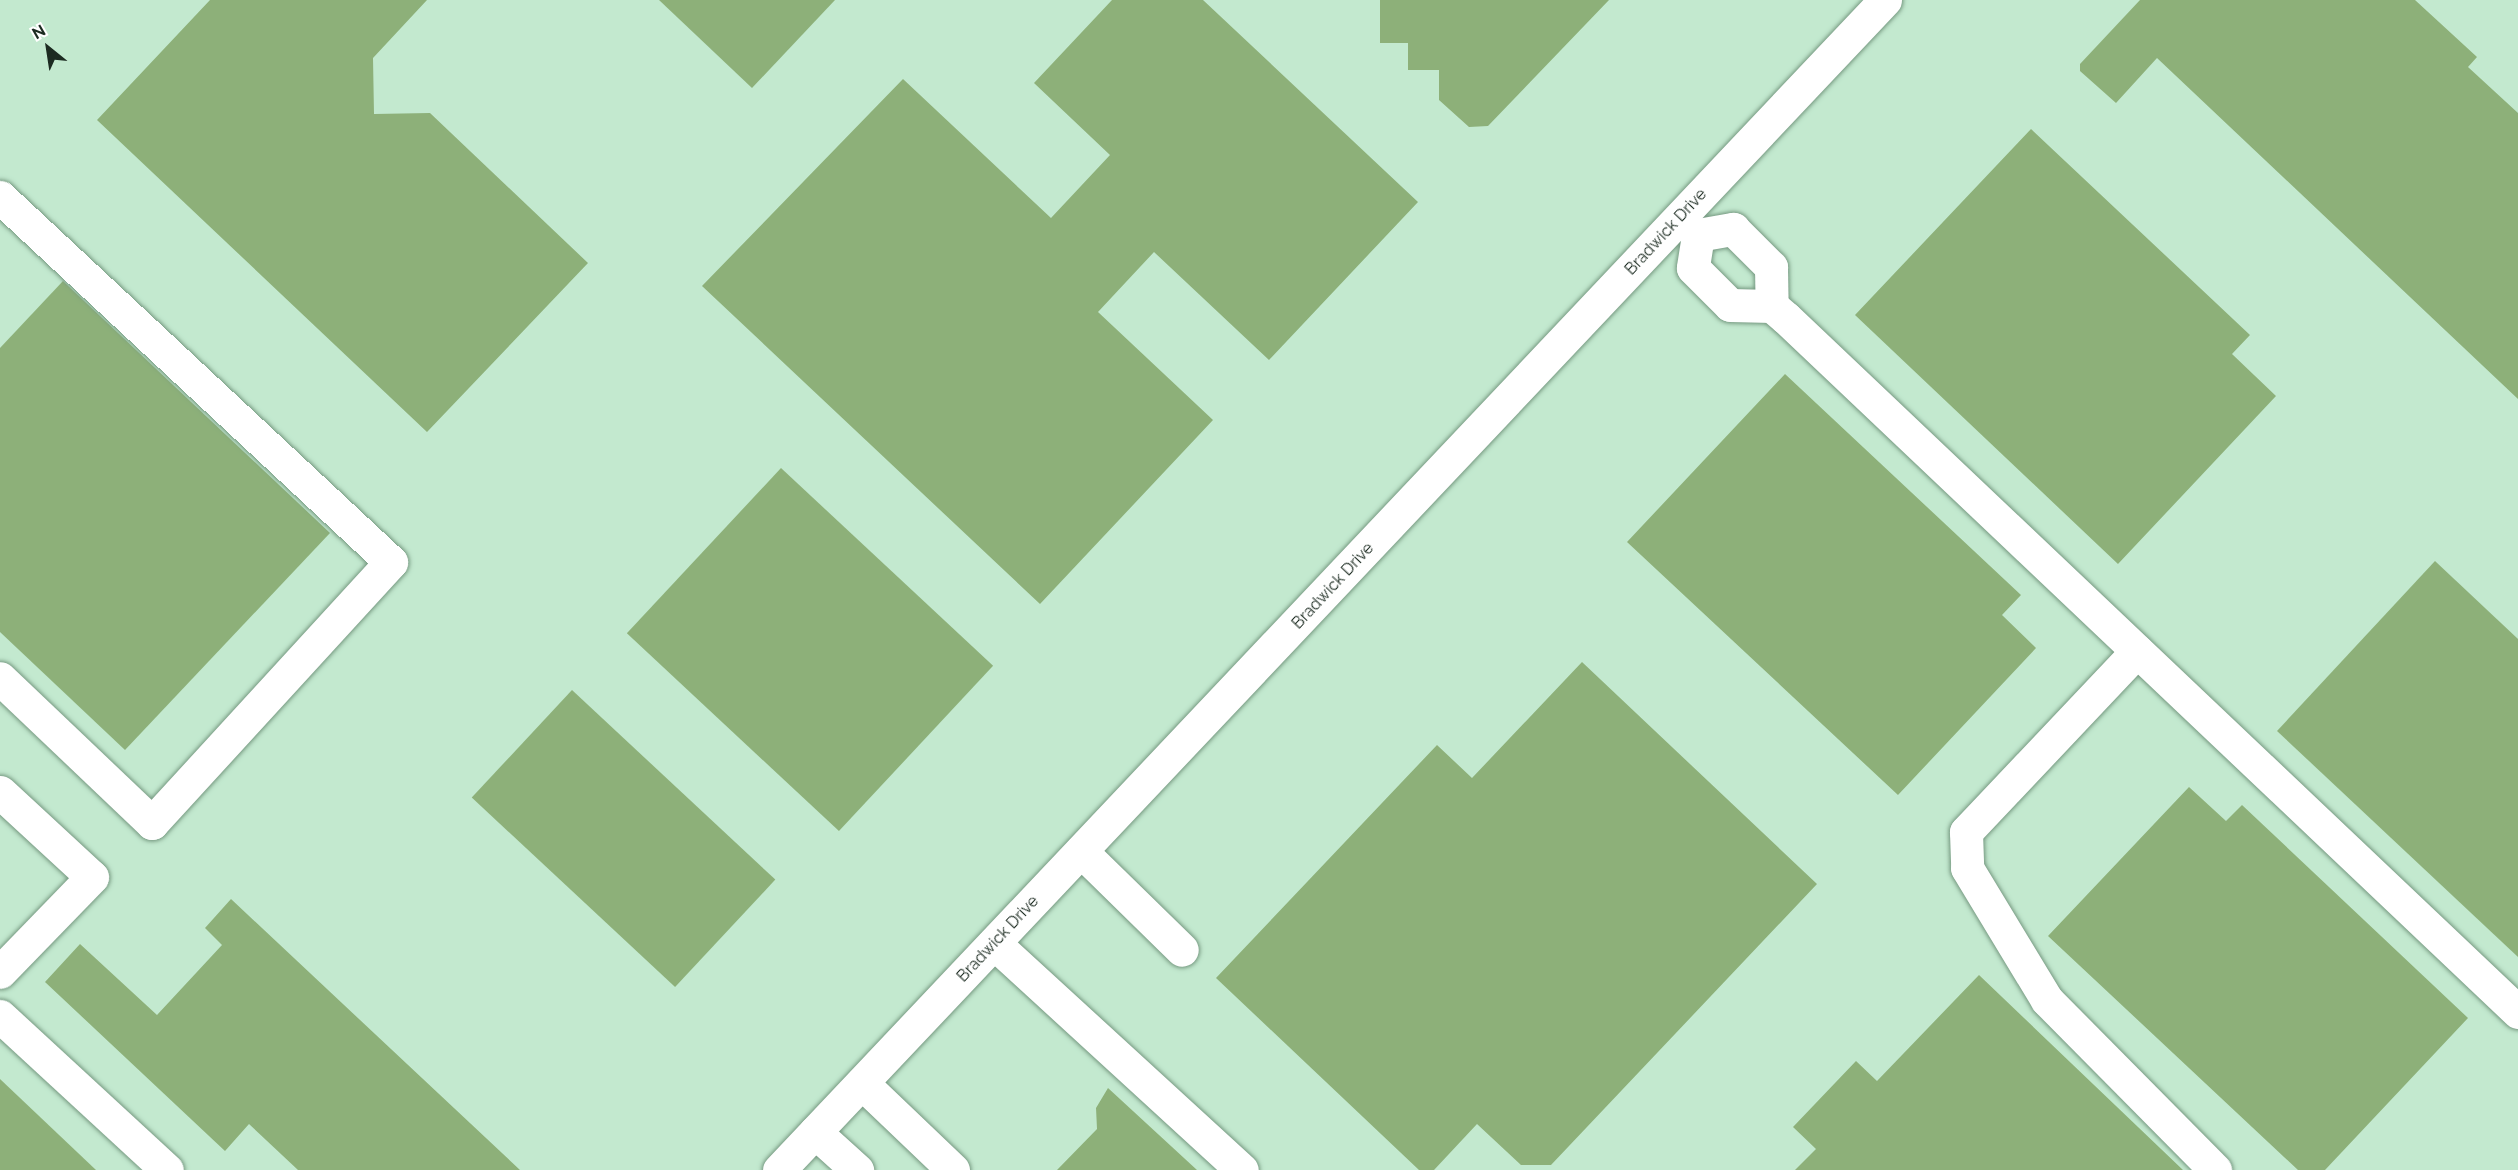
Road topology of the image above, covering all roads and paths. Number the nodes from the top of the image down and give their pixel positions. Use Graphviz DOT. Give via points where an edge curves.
graph roads {
  1 [pos="1885,0"];
  2 [pos="0,197"];
  3 [pos="1688,227"];
  4 [pos="1772,306"];
  5 [pos="2137,651"];
  6 [pos="0,678"];
  7 [pos="0,792"];
  8 [pos="1081,851"];
  9 [pos="994,943"];
  10 [pos="1182,950"];
  11 [pos="0,972"];
  12 [pos="2518,1012"];
  13 [pos="0,1016"];
  14 [pos="862,1083"];
  15 [pos="815,1132"];
  16 [pos="166,1170"];
  17 [pos="779,1170"];
  18 [pos="858,1170"];
  19 [pos="953,1170"];
  20 [pos="1242,1170"];
  21 [pos="2215,1170"];
  1 -- 3 [label="street, Bradwick Drive"];
  2 -- 6 [label="street" via="391,562 152,823"];
  3 -- 4 [label="street" via="1693,268 1730,305"];
  3 -- 4 [label="street" via="1733,229 1772,267"];
  3 -- 8 [label="street, Bradwick Drive"];
  4 -- 5 [label="street"];
  5 -- 12 [label="street"];
  5 -- 21 [label="street" via="1966,832 1967,868 2048,1000"];
  7 -- 11 [label="street" via="92,877"];
  8 -- 9 [label="street, Bradwick Drive"];
  8 -- 10 [label="street"];
  9 -- 14 [label="street, Bradwick Drive"];
  9 -- 20 [label="street"];
  13 -- 16 [label="street"];
  14 -- 15 [label="street, Bradwick Drive"];
  14 -- 19 [label="street"];
  15 -- 17 [label="street, Bradwick Drive"];
  15 -- 18 [label="street"];
}
